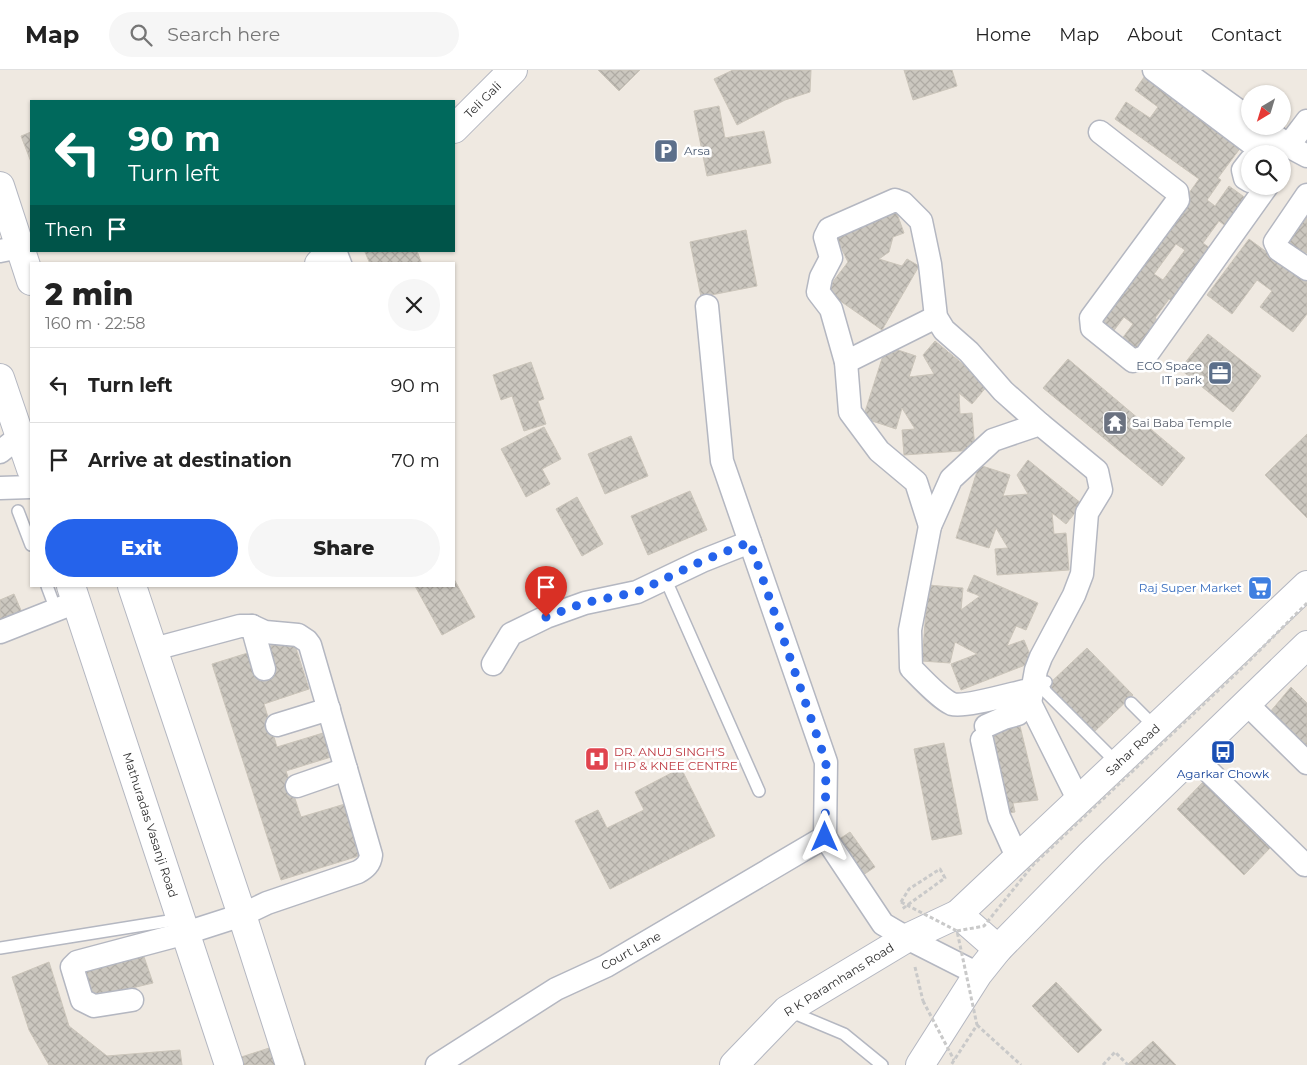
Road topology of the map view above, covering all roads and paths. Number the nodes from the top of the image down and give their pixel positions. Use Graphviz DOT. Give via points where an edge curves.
graph roads {
  1 [pos="513,70"];
  2 [pos="1154,70"];
  3 [pos="1182,70"];
  4 [pos="1241,112"];
  5 [pos="1307,122"];
  6 [pos="455,128"];
  7 [pos="1100,132"];
  8 [pos="1271,135"];
  9 [pos="1247,145"];
  10 [pos="1293,154"];
  11 [pos="0,186"];
  12 [pos="1253,195"];
  13 [pos="1307,195"];
  14 [pos="10,249"];
  15 [pos="330,252"];
  16 [pos="321,262"];
  17 [pos="1307,269"];
  18 [pos="30,279"];
  19 [pos="707,306"];
  20 [pos="936,317"];
  21 [pos="846,362"];
  22 [pos="0,378"];
  23 [pos="1040,424"];
  24 [pos="10,444"];
  25 [pos="30,469"];
  26 [pos="30,487"];
  27 [pos="0,488"];
  28 [pos="18,511"];
  29 [pos="930,526"];
  30 [pos="30,542"];
  31 [pos="750,542"];
  32 [pos="665,578"];
  33 [pos="1307,585"];
  34 [pos="49,587"];
  35 [pos="132,587"];
  36 [pos="67,599"];
  37 [pos="1307,603"];
  38 [pos="252,626"];
  39 [pos="0,632"];
  40 [pos="1307,645"];
  41 [pos="154,650"];
  42 [pos="493,664"];
  43 [pos="264,669"];
  44 [pos="1036,691"];
  45 [pos="1131,703"];
  46 [pos="1247,704"];
  47 [pos="328,709"];
  48 [pos="277,725"];
  49 [pos="1156,728"];
  50 [pos="1193,756"];
  51 [pos="1307,763"];
  52 [pos="1118,764"];
  53 [pos="346,769"];
  54 [pos="297,786"];
  55 [pos="758,792"];
  56 [pos="1079,801"];
  57 [pos="825,837"];
  58 [pos="1018,859"];
  59 [pos="1305,865"];
  60 [pos="242,915"];
  61 [pos="958,922"];
  62 [pos="883,924"];
  63 [pos="184,926"];
  64 [pos="907,938"];
  65 [pos="0,948"];
  66 [pos="998,949"];
  67 [pos="978,974"];
  68 [pos="917,977"];
  69 [pos="132,1000"];
  70 [pos="788,1010"];
  71 [pos="978,1025"];
  72 [pos="954,1060"];
  73 [pos="229,1065"];
  74 [pos="290,1065"];
  75 [pos="437,1065"];
  76 [pos="734,1065"];
  77 [pos="882,1065"];
  78 [pos="920,1065"];
  79 [pos="951,1065"];
  80 [pos="1021,1065"];
  81 [pos="1103,1065"];
  82 [pos="1128,1065"];
  1 -- 6 [label="main road, Teli Gali"];
  2 -- 9 [label="street"];
  3 -- 4 [label="street"];
  5 -- 10 [label="street"];
  7 -- 12 [label="street" via="1177,192 1178,200 1091,318 1092,328 1133,361 1144,357"];
  8 -- 10 [label="street"];
  11 -- 14 [label="main road"];
  13 -- 17 [label="street" via="1275,242 1279,250"];
  14 -- 18 [label="main road"];
  15 -- 16 [label="main road"];
  19 -- 31 [label="street" via="722,461"];
  20 -- 21 [label="street"];
  20 -- 21 [label="street" via="921,221 903,203 895,200 829,229 825,237 831,258 821,277 818,292 831,309"];
  20 -- 23 [label="street" via="944,330 969,352 1003,391"];
  21 -- 29 [label="street" via="850,412 879,451 916,482"];
  22 -- 24 [label="main road"];
  23 -- 29 [label="street" via="993,440 951,479"];
  23 -- 44 [label="street" via="1097,471 1101,490 1087,513 1082,574 1074,596 1041,657"];
  24 -- 25 [label="main road"];
  26 -- 27 [label="street"];
  28 -- 30 [label="lane"];
  29 -- 44 [label="street" via="910,630 911,668 928,686 953,704"];
  31 -- 32 [label="street"];
  31 -- 57 [label="street" via="826,762"];
  32 -- 42 [label="street" via="637,592 584,603 510,634"];
  32 -- 55 [label="lane"];
  33 -- 49 [label="main road, Sahar Road"];
  34 -- 36 [label="lane"];
  35 -- 41 [label="main road"];
  36 -- 39 [label="street"];
  36 -- 63 [label="main road, Mathuradas Vasanji Road"];
  37 -- 61 [label="path, bridge" via="1033,865 984,926"];
  38 -- 41 [label="street" via="240,626"];
  38 -- 43 [label="street"];
  38 -- 47 [label="street" via="265,632 298,635 308,641"];
  40 -- 46 [label="main road"];
  41 -- 60 [label="main road"];
  44 -- 52 [label="lane" via="1043,686"];
  44 -- 56 [label="street"];
  44 -- 58 [label="street" via="1018,714 1004,718 984,733 999,817"];
  45 -- 49 [label="lane"];
  46 -- 50 [label="main road"];
  46 -- 51 [label="street"];
  47 -- 48 [label="street"];
  47 -- 53 [label="street"];
  49 -- 52 [label="main road, Sahar Road"];
  50 -- 59 [label="street"];
  50 -- 66 [label="main road"];
  52 -- 56 [label="main road, Sahar Road"];
  53 -- 54 [label="street"];
  53 -- 60 [label="street" via="370,861 358,872 267,903"];
  56 -- 58 [label="main road, Sahar Road"];
  57 -- 62 [label="street"];
  57 -- 75 [label="street, Court Lane" via="606,966 556,989"];
  58 -- 61 [label="main road, Sahar Road"];
  60 -- 63 [label="street"];
  60 -- 74 [label="main road"];
  61 -- 62 [label="path, bridge" via="900,902 909,889 940,869 945,878 929,888"];
  61 -- 64 [label="main road, R K Paramhans Road"];
  61 -- 66 [label="main road"];
  61 -- 71 [label="path, bridge"];
  62 -- 64 [label="street"];
  63 -- 65 [label="lane"];
  63 -- 69 [label="street" via="77,962 72,967 82,1000 88,1004 94,1006"];
  63 -- 73 [label="main road, Mathuradas Vasanji Road"];
  64 -- 67 [label="street"];
  64 -- 70 [label="main road, R K Paramhans Road"];
  66 -- 67 [label="main road"];
  67 -- 78 [label="main road"];
  68 -- 72 [label="path, bridge" via="923,1001"];
  70 -- 76 [label="main road, R K Paramhans Road"];
  70 -- 77 [label="lane" via="844,1034"];
  71 -- 72 [label="path, bridge"];
  71 -- 80 [label="path"];
  72 -- 79 [label="path, bridge"];
  81 -- 82 [label="path" via="1115,1052"];
}
